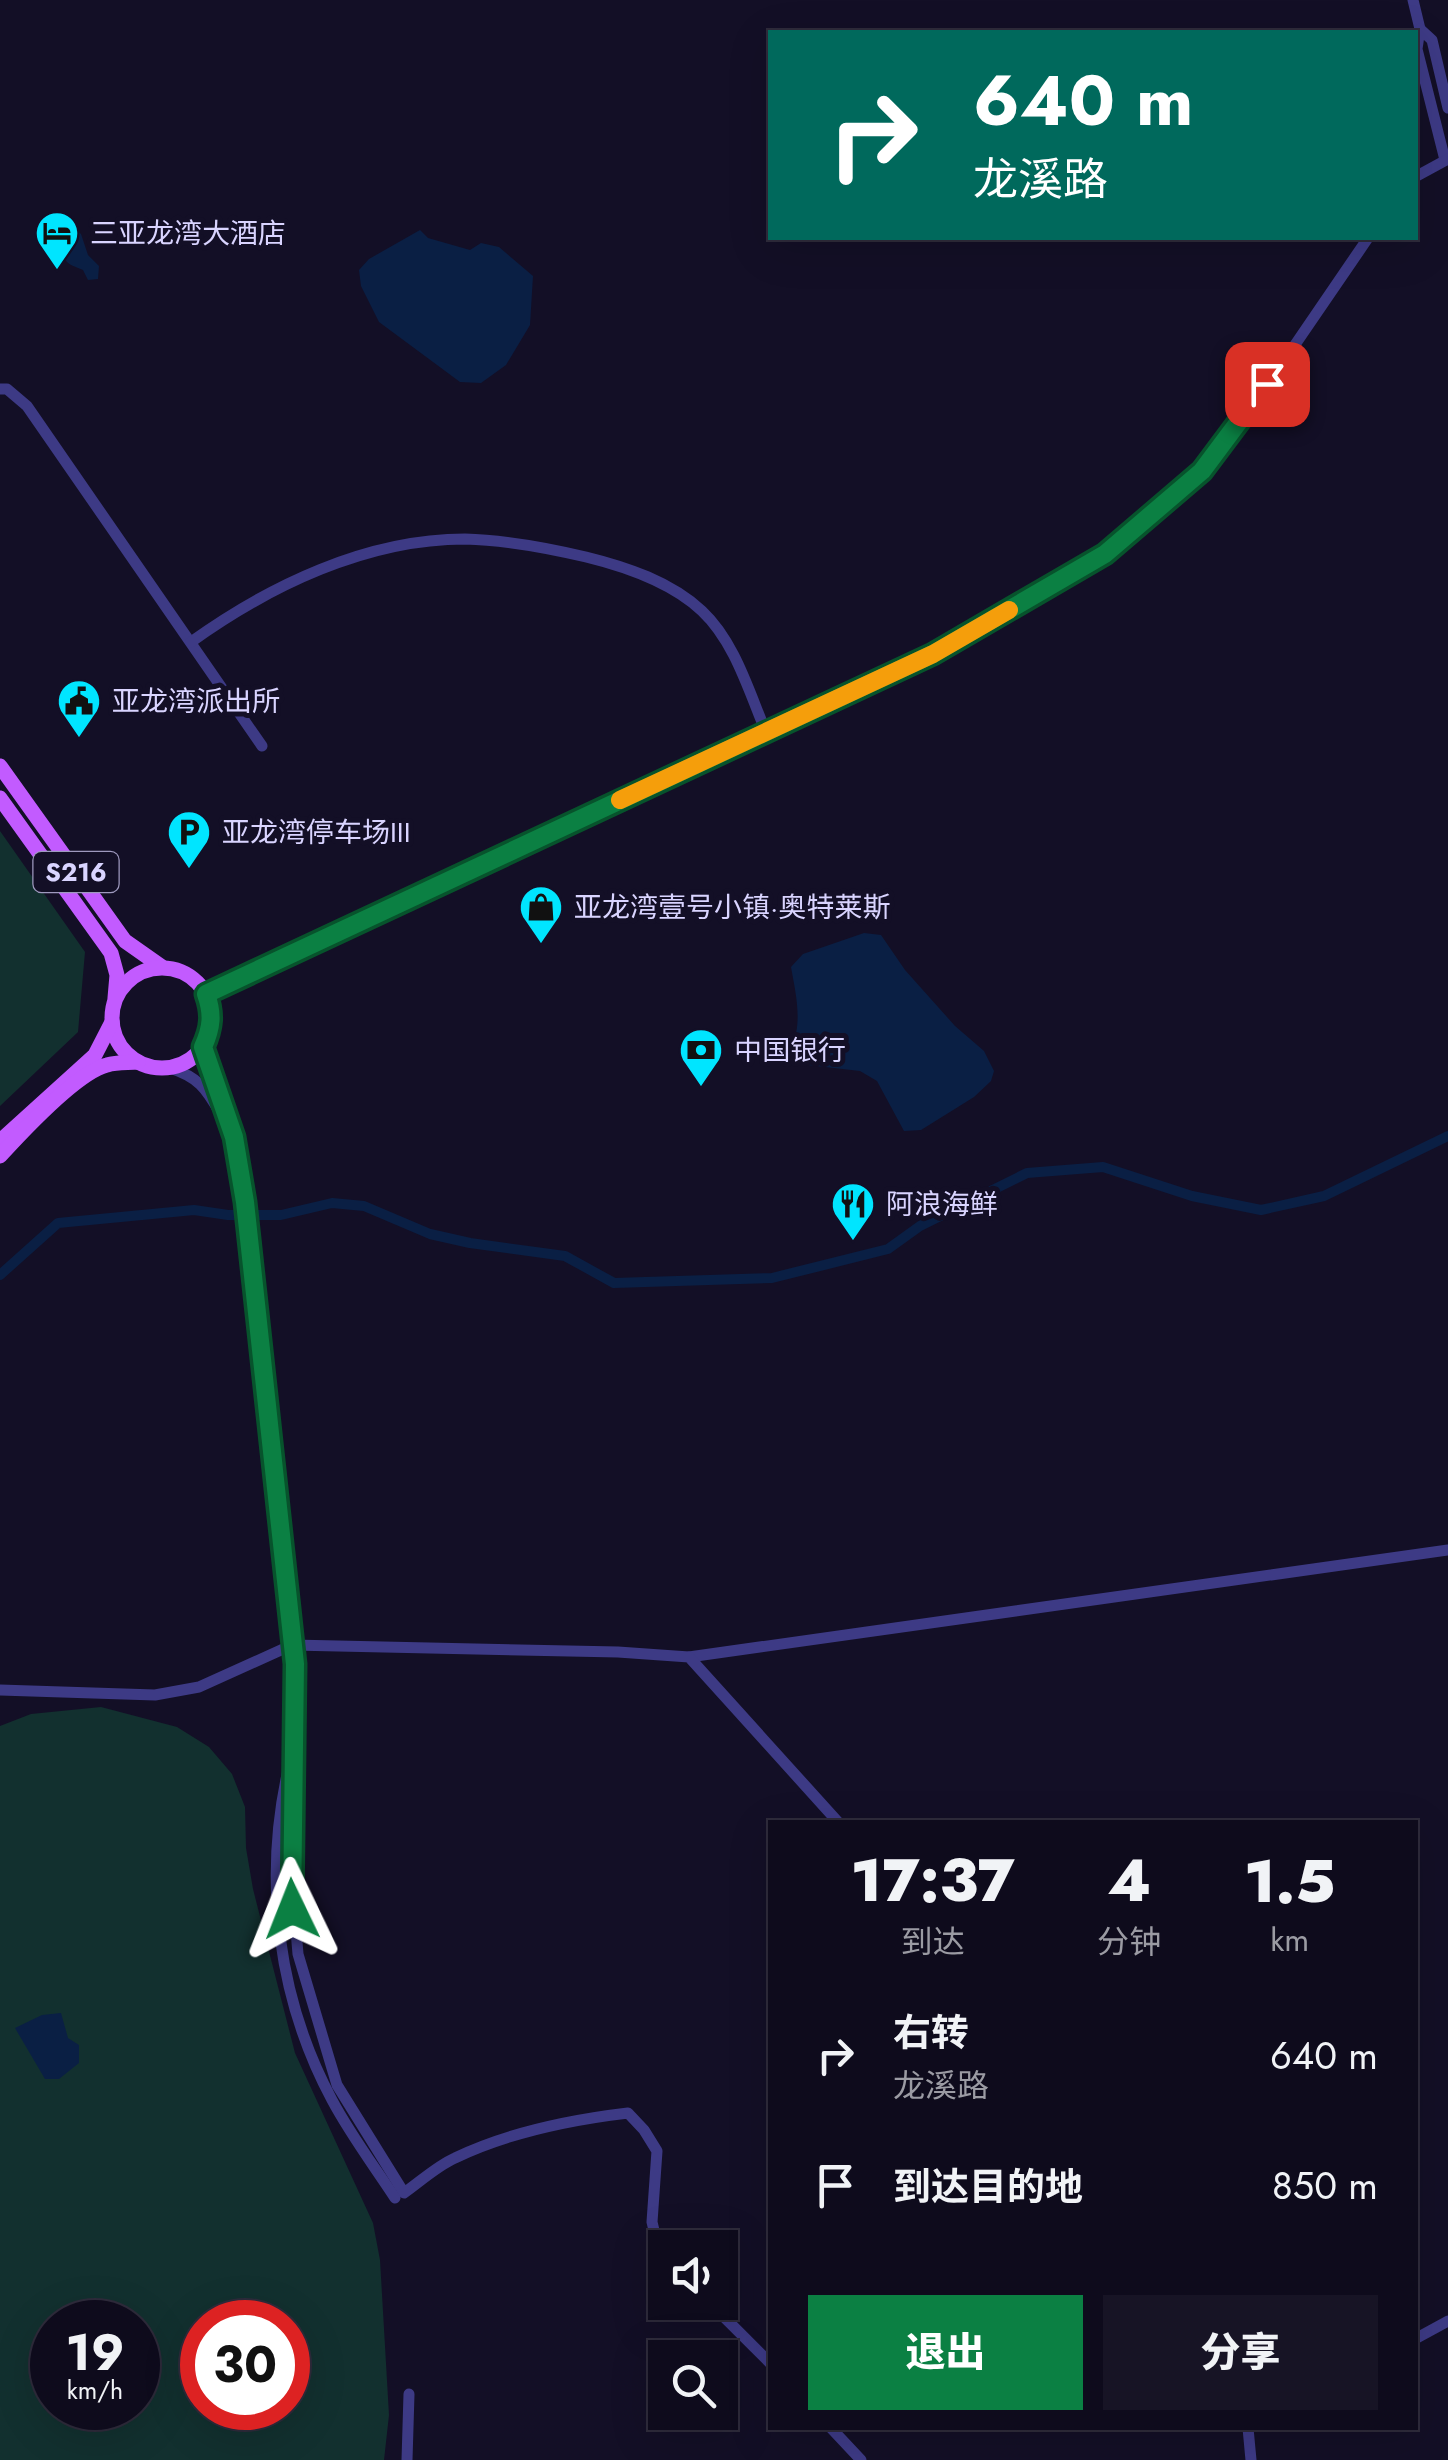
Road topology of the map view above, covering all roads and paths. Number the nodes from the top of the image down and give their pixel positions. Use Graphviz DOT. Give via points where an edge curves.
graph roads {
  1 [pos="1413,1"];
  2 [pos="1420,30"];
  3 [pos="1448,108"];
  4 [pos="1446,160"];
  5 [pos="1418,175"];
  6 [pos="1367,240"];
  7 [pos="0,390"];
  8 [pos="191,642"];
  9 [pos="766,732"];
  10 [pos="262,746"];
  11 [pos="0,766"];
  12 [pos="0,798"];
  13 [pos="162,967"];
  14 [pos="206,994"];
  15 [pos="115,1001"];
  16 [pos="112,1022"];
  17 [pos="203,1047"];
  18 [pos="138,1062"];
  19 [pos="170,1068"];
  20 [pos="234,1137"];
  21 [pos="0,1141"];
  22 [pos="0,1156"];
  23 [pos="1448,1550"];
  24 [pos="292,1646"];
  25 [pos="689,1656"];
  26 [pos="0,1690"];
  27 [pos="836,1820"];
  28 [pos="654,2230"];
  29 [pos="727,2320"];
  30 [pos="1448,2321"];
  31 [pos="1418,2337"];
  32 [pos="768,2362"];
  33 [pos="409,2394"];
  34 [pos="832,2430"];
  35 [pos="1250,2430"];
  36 [pos="407,2460"];
  37 [pos="861,2460"];
  38 [pos="1251,2460"];
  1 -- 2 [label="street"];
  2 -- 3 [label="street" via="1432,40"];
  2 -- 4 [label="street" via="1418,49"];
  4 -- 5 [label="street"];
  6 -- 9 [label="street" via="1202,471 1105,554 933,654"];
  7 -- 8 [label="street" via="27,406"];
  8 -- 9 [label="street" via="298,579 355,557 465,539 568,553 665,584 703,612 731,649"];
  8 -- 10 [label="street"];
  9 -- 14 [label="street"];
  11 -- 13 [label="main road, S216" via="125,941"];
  12 -- 15 [label="main road, S216" via="111,954"];
  13 -- 14 [label="main road, S216" via="180,970"];
  13 -- 15 [label="main road" via="125,983"];
  14 -- 17 [label="main road" via="211,1030"];
  15 -- 16 [label="main road, S216"];
  16 -- 18 [label="main road" via="120,1045"];
  16 -- 21 [label="main road, S216" via="94,1054"];
  17 -- 19 [label="main road"];
  17 -- 20 [label="street"];
  18 -- 19 [label="main road"];
  18 -- 22 [label="main road" via="109,1064 88,1075"];
  19 -- 20 [label="street" via="205,1085"];
  20 -- 24 [label="street"];
  23 -- 25 [label="street"];
  24 -- 25 [label="street"];
  24 -- 26 [label="street" via="199,1687 155,1694"];
  24 -- 28 [label="street" via="295,1736 275,1875 279,1935 288,1986 330,2097 399,2196 452,2159 504,2138 628,2113 658,2151"];
  25 -- 27 [label="street"];
  29 -- 32 [label="street"];
  30 -- 31 [label="street"];
  33 -- 36 [label="street"];
  34 -- 37 [label="street"];
  35 -- 38 [label="street"];
}
